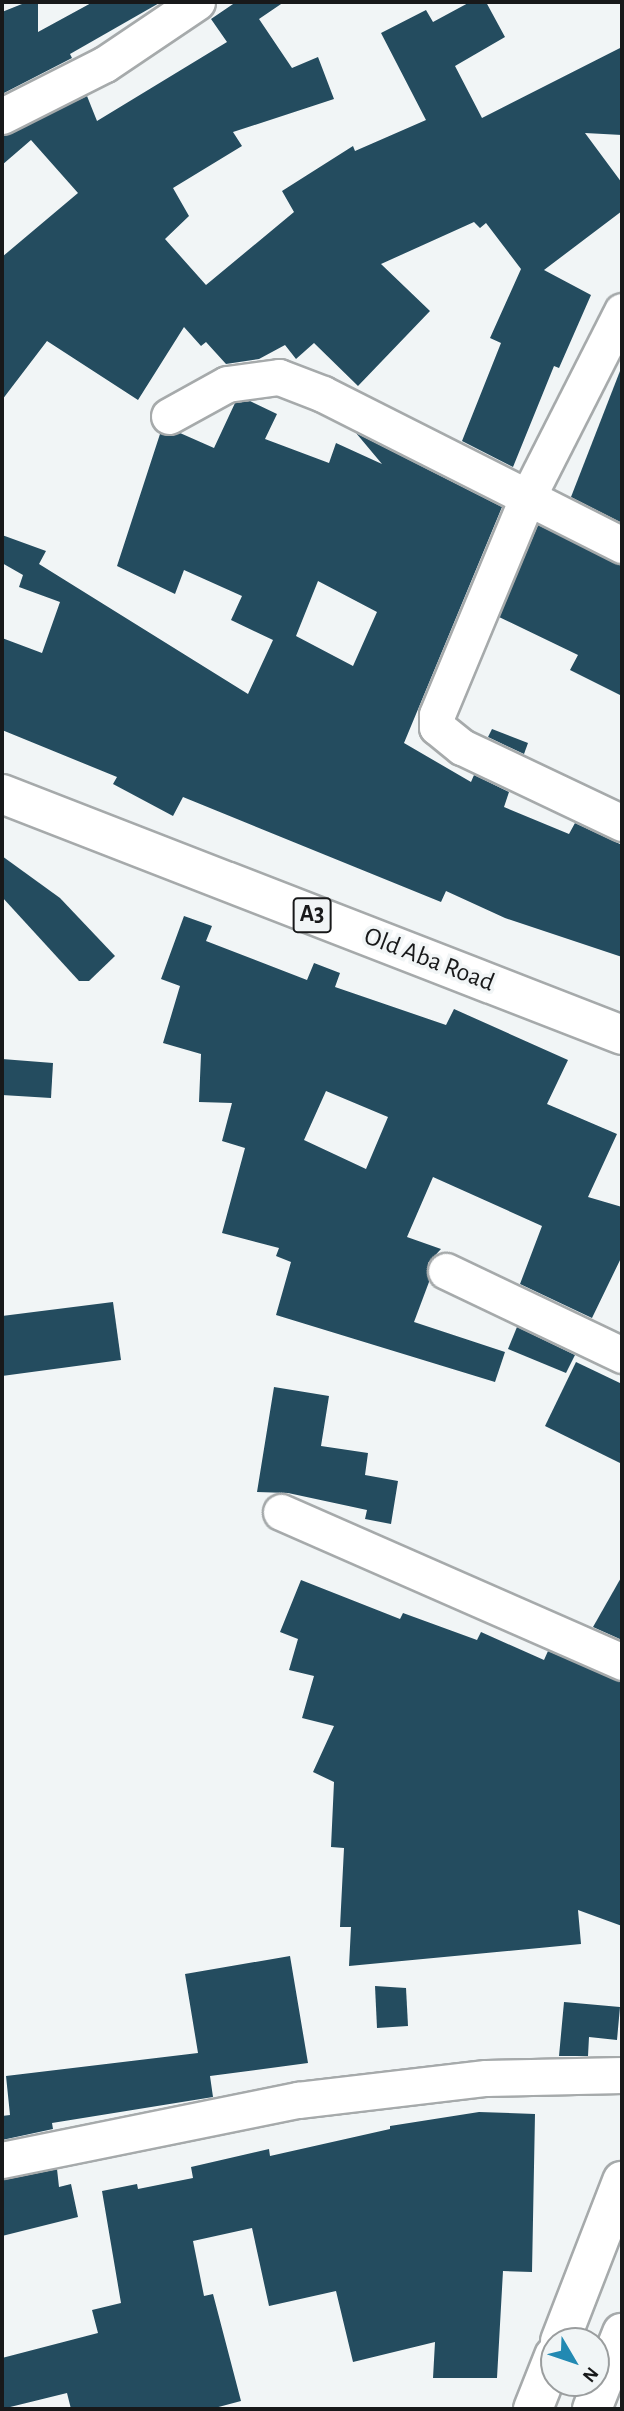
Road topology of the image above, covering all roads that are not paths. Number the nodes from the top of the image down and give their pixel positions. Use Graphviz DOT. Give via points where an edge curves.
graph roads {
  1 [pos="197,2"];
  2 [pos="2,116"];
  3 [pos="622,311"];
  4 [pos="169,416"];
  5 [pos="528,496"];
  6 [pos="622,545"];
  7 [pos="2,794"];
  8 [pos="622,823"];
  9 [pos="622,1035"];
  10 [pos="446,1271"];
  11 [pos="622,1355"];
  12 [pos="281,1511"];
  13 [pos="622,1662"];
  14 [pos="622,2075"];
  15 [pos="2,2160"];
  16 [pos="622,2181"];
  17 [pos="565,2327"];
  18 [pos="622,2333"];
  19 [pos="540,2391"];
  20 [pos="533,2409"];
  21 [pos="592,2409"];
  1 -- 2 [label="street" via="105,64"];
  3 -- 5 [label="street"];
  4 -- 5 [label="street" via="227,384 279,377 323,394"];
  5 -- 6 [label="street"];
  5 -- 8 [label="street" via="437,715 437,727 462,747"];
  7 -- 9 [label="main road, Old Aba Road / A3"];
  10 -- 11 [label="street"];
  12 -- 13 [label="street"];
  14 -- 15 [label="street" via="486,2078 298,2100"];
  16 -- 17 [label="main road"];
  18 -- 21 [label="main road"];
  19 -- 20 [label="main road"];
}
